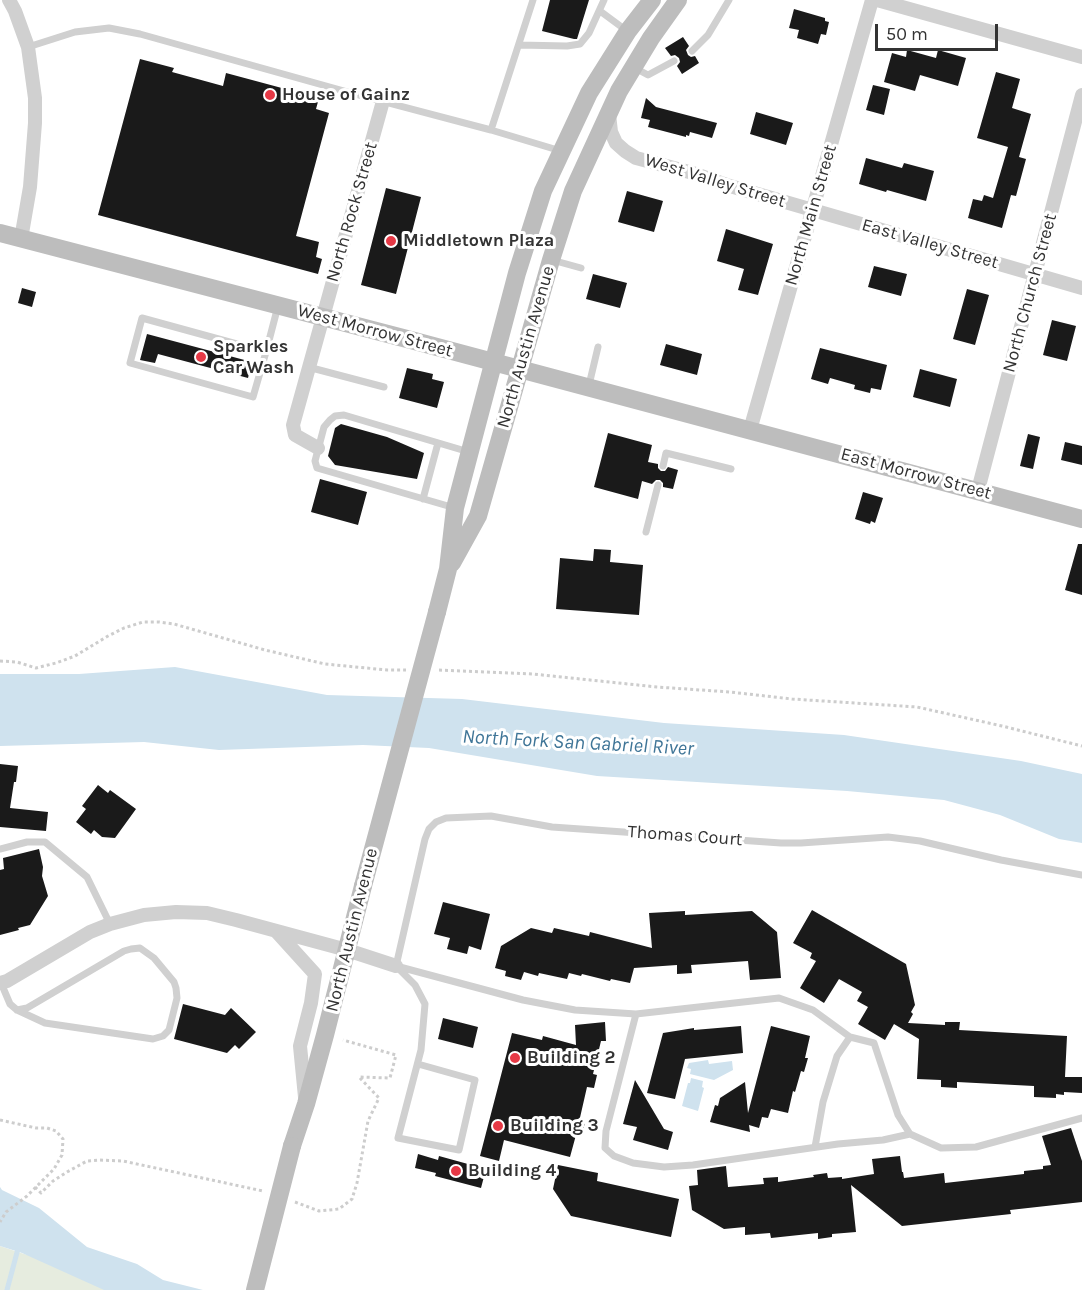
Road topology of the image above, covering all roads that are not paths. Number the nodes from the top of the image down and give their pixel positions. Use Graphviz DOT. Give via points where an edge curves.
graph roads {
  1 [pos="9,0"];
  2 [pos="533,0"];
  3 [pos="604,0"];
  4 [pos="652,0"];
  5 [pos="678,0"];
  6 [pos="729,0"];
  7 [pos="872,0"];
  8 [pos="877,0"];
  9 [pos="600,11"];
  10 [pos="628,31"];
  11 [pos="519,45"];
  12 [pos="28,47"];
  13 [pos="692,51"];
  14 [pos="1082,57"];
  15 [pos="674,61"];
  16 [pos="633,67"];
  17 [pos="1082,95"];
  18 [pos="383,101"];
  19 [pos="609,113"];
  20 [pos="491,130"];
  21 [pos="561,151"];
  22 [pos="813,210"];
  23 [pos="0,233"];
  24 [pos="21,239"];
  25 [pos="551,260"];
  26 [pos="581,268"];
  27 [pos="1035,275"];
  28 [pos="1082,288"];
  29 [pos="278,306"];
  30 [pos="322,318"];
  31 [pos="598,347"];
  32 [pos="266,352"];
  33 [pos="493,363"];
  34 [pos="308,367"];
  35 [pos="520,369"];
  36 [pos="384,387"];
  37 [pos="588,388"];
  38 [pos="750,430"];
  39 [pos="438,442"];
  40 [pos="318,448"];
  41 [pos="470,452"];
  42 [pos="663,466"];
  43 [pos="731,470"];
  44 [pos="658,485"];
  45 [pos="978,490"];
  46 [pos="423,499"];
  47 [pos="455,508"];
  48 [pos="1082,519"];
  49 [pos="646,532"];
  50 [pos="448,569"];
  51 [pos="0,849"];
  52 [pos="1082,875"];
  53 [pos="110,924"];
  54 [pos="276,931"];
  55 [pos="347,950"];
  56 [pos="396,966"];
  57 [pos="1,983"];
  58 [pos="17,1010"];
  59 [pos="636,1014"];
  60 [pos="850,1037"];
  61 [pos="418,1064"];
  62 [pos="306,1104"];
  63 [pos="1082,1118"];
  64 [pos="910,1134"];
  65 [pos="815,1147"];
  66 [pos="255,1290"];
  1 -- 12 [label="street"];
  2 -- 11 [label="lane"];
  3 -- 9 [label="lane"];
  4 -- 10 [label="main road, North Austin Avenue"];
  5 -- 16 [label="main road, North Austin Avenue"];
  6 -- 13 [label="lane" via="708,35"];
  7 -- 22 [label="street, North Main Street"];
  8 -- 14 [label="street"];
  9 -- 10 [label="lane"];
  9 -- 11 [label="lane" via="580,44"];
  10 -- 21 [label="main road, North Austin Avenue" via="589,93"];
  11 -- 20 [label="lane"];
  12 -- 18 [label="lane" via="75,32 109,28"];
  12 -- 24 [label="street" via="35,123"];
  15 -- 16 [label="lane" via="648,75"];
  16 -- 19 [label="main road, North Austin Avenue"];
  17 -- 27 [label="street, North Church Street"];
  18 -- 20 [label="lane"];
  18 -- 30 [label="street, North Rock Street"];
  19 -- 22 [label="street, West Valley Street" via="616,143 636,158"];
  19 -- 25 [label="main road, North Austin Avenue" via="573,191"];
  20 -- 21 [label="lane"];
  21 -- 33 [label="main road, North Austin Avenue" via="543,191"];
  22 -- 27 [label="street, East Valley Street"];
  22 -- 38 [label="street, North Main Street"];
  23 -- 24 [label="main road, West Morrow Street"];
  24 -- 29 [label="main road, West Morrow Street"];
  25 -- 26 [label="lane"];
  25 -- 35 [label="main road, North Austin Avenue"];
  27 -- 28 [label="street, East Valley Street"];
  27 -- 45 [label="street, North Church Street"];
  29 -- 30 [label="main road, West Morrow Street"];
  29 -- 32 [label="lane"];
  30 -- 33 [label="main road, West Morrow Street"];
  30 -- 34 [label="street, North Rock Street"];
  31 -- 37 [label="lane"];
  32 -- 32 [label="lane" via="254,397 130,363 142,318"];
  33 -- 35 [label="main road, West Morrow Street"];
  33 -- 41 [label="main road, North Austin Avenue"];
  34 -- 36 [label="lane"];
  34 -- 40 [label="street, North Rock Street" via="293,425 295,435"];
  35 -- 37 [label="main road, West Morrow Street"];
  35 -- 50 [label="main road, North Austin Avenue" via="478,516"];
  37 -- 38 [label="main road, West Morrow Street"];
  38 -- 45 [label="main road, East Morrow Street"];
  39 -- 40 [label="lane" via="344,415 335,416 324,427"];
  39 -- 41 [label="lane"];
  39 -- 46 [label="lane"];
  40 -- 46 [label="lane" via="317,468"];
  41 -- 47 [label="main road, North Austin Avenue"];
  42 -- 43 [label="lane" via="666,453"];
  44 -- 49 [label="lane"];
  45 -- 48 [label="main road, East Morrow Street"];
  46 -- 47 [label="lane"];
  47 -- 50 [label="main road, North Austin Avenue"];
  50 -- 55 [label="main road, North Austin Avenue, bridge"];
  51 -- 53 [label="lane" via="45,842 87,877"];
  52 -- 56 [label="lane, Thomas Court" via="888,837 781,843 552,827 491,816 446,818 429,829 425,839"];
  53 -- 54 [label="street" via="176,912 207,914"];
  53 -- 57 [label="street"];
  54 -- 55 [label="street"];
  54 -- 62 [label="street" via="315,974 300,1046"];
  55 -- 56 [label="street"];
  55 -- 62 [label="main road, North Austin Avenue"];
  56 -- 59 [label="lane" via="523,1000 575,1010"];
  56 -- 61 [label="lane" via="415,985 425,1004"];
  57 -- 58 [label="lane"];
  58 -- 58 [label="lane" via="131,949 140,948 154,958 176,988 169,1030 153,1039 45,1023"];
  59 -- 60 [label="lane" via="779,998 813,1010"];
  59 -- 65 [label="lane" via="606,1131 605,1148 614,1156 664,1167"];
  60 -- 64 [label="lane" via="874,1043 898,1115"];
  60 -- 65 [label="lane" via="837,1056"];
  61 -- 61 [label="lane" via="398,1138 459,1150 475,1080"];
  62 -- 66 [label="main road, North Austin Avenue, bridge"];
  63 -- 64 [label="lane" via="976,1147 940,1148"];
  64 -- 65 [label="lane"];
}
